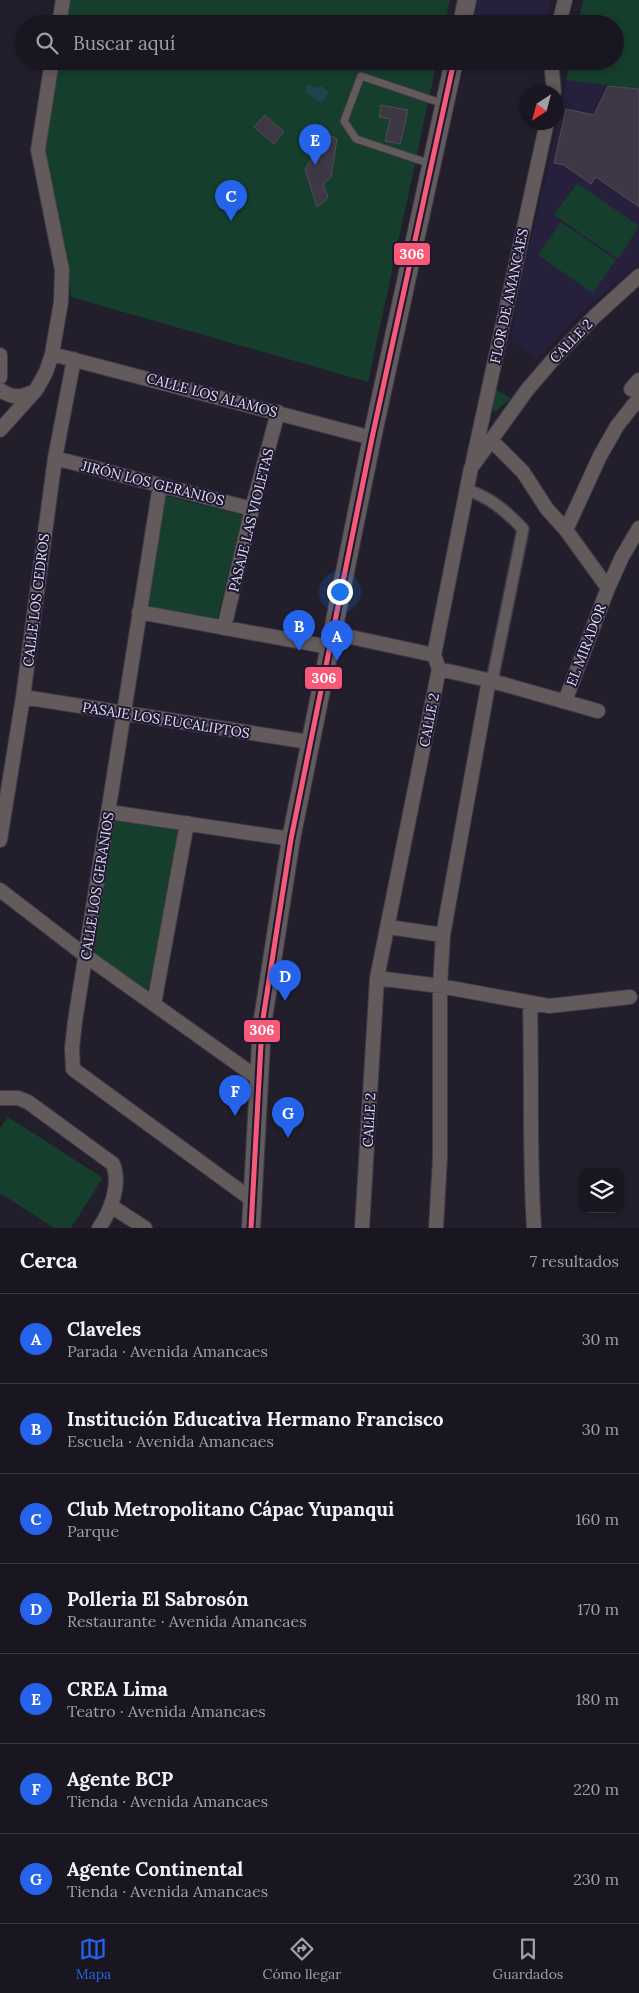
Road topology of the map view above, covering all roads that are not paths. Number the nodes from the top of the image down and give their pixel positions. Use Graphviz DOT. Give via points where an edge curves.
graph roads {
  1 [pos="63,0"];
  2 [pos="467,0"];
  3 [pos="565,0"];
  4 [pos="60,15"];
  5 [pos="464,15"];
  6 [pos="562,15"];
  7 [pos="51,70"];
  8 [pos="452,70"];
  9 [pos="549,70"];
  10 [pos="552,85"];
  11 [pos="444,104"];
  12 [pos="545,130"];
  13 [pos="431,164"];
  14 [pos="639,276"];
  15 [pos="52,354"];
  16 [pos="0,355"];
  17 [pos="74,359"];
  18 [pos="0,368"];
  19 [pos="0,377"];
  20 [pos="636,389"];
  21 [pos="0,390"];
  22 [pos="36,390"];
  23 [pos="278,412"];
  24 [pos="0,430"];
  25 [pos="372,438"];
  26 [pos="491,440"];
  27 [pos="55,458"];
  28 [pos="471,468"];
  29 [pos="160,485"];
  30 [pos="467,490"];
  31 [pos="252,509"];
  32 [pos="639,528"];
  33 [pos="566,530"];
  34 [pos="608,588"];
  35 [pos="139,612"];
  36 [pos="224,628"];
  37 [pos="330,640"];
  38 [pos="434,655"];
  39 [pos="439,669"];
  40 [pos="491,681"];
  41 [pos="23,697"];
  42 [pos="565,701"];
  43 [pos="598,711"];
  44 [pos="123,714"];
  45 [pos="309,742"];
  46 [pos="109,812"];
  47 [pos="187,823"];
  48 [pos="291,839"];
  49 [pos="0,840"];
  50 [pos="0,890"];
  51 [pos="388,927"];
  52 [pos="443,935"];
  53 [pos="86,956"];
  54 [pos="377,978"];
  55 [pos="440,986"];
  56 [pos="630,997"];
  57 [pos="154,1004"];
  58 [pos="530,1004"];
  59 [pos="259,1079"];
  60 [pos="0,1098"];
  61 [pos="251,1199"];
  62 [pos="111,1206"];
  63 [pos="99,1228"];
  64 [pos="146,1228"];
  65 [pos="251,1228"];
  66 [pos="362,1228"];
  67 [pos="436,1228"];
  68 [pos="534,1228"];
  1 -- 4 [label="street"];
  2 -- 5 [label="street"];
  3 -- 6 [label="street"];
  7 -- 15 [label="street" via="38,150 62,270 61,302"];
  8 -- 11 [label="street"];
  9 -- 10 [label="street"];
  11 -- 13 [label="street"];
  11 -- 13 [label="lane" via="361,76 344,121 356,139"];
  12 -- 28 [label="street, FLOR DE AMANCAES"];
  13 -- 25 [label="street"];
  14 -- 26 [label="street, CALLE 2" via="551,362"];
  15 -- 17 [label="street, CALLE LOS ALAMOS"];
  15 -- 22 [label="street"];
  16 -- 18 [label="street"];
  17 -- 23 [label="street, CALLE LOS ALAMOS"];
  17 -- 27 [label="street, CALLE LOS CEDROS"];
  18 -- 19 [label="street"];
  20 -- 33 [label="street"];
  21 -- 22 [label="street" via="16,397"];
  22 -- 24 [label="street"];
  23 -- 25 [label="street, CALLE LOS ALAMOS"];
  23 -- 31 [label="street, PASAJE LAS VIOLETAS"];
  25 -- 37 [label="street"];
  26 -- 28 [label="street, CALLE 2"];
  26 -- 33 [label="street" via="523,472 547,509"];
  27 -- 29 [label="street, JIRÓN LOS GERANIOS"];
  27 -- 41 [label="street, CALLE LOS CEDROS"];
  28 -- 30 [label="street, CALLE 2"];
  29 -- 31 [label="street, JIRÓN LOS GERANIOS"];
  29 -- 35 [label="street, CALLE LOS GERANIOS"];
  30 -- 38 [label="street, CALLE 2"];
  30 -- 40 [label="street" via="480,494 507,512 523,529"];
  31 -- 36 [label="street, PASAJE LAS VIOLETAS"];
  32 -- 34 [label="street, EL MIRADOR"];
  33 -- 34 [label="street"];
  34 -- 42 [label="street, EL MIRADOR"];
  35 -- 36 [label="street"];
  35 -- 44 [label="street, CALLE LOS GERANIOS"];
  36 -- 37 [label="street"];
  37 -- 38 [label="street"];
  37 -- 45 [label="street"];
  38 -- 39 [label="street"];
  39 -- 40 [label="street"];
  39 -- 51 [label="street, CALLE 2"];
  40 -- 42 [label="street"];
  40 -- 52 [label="street"];
  41 -- 44 [label="street, PASAJE LOS EUCALIPTOS"];
  41 -- 49 [label="street, CALLE LOS CEDROS"];
  42 -- 43 [label="street"];
  44 -- 45 [label="street, PASAJE LOS EUCALIPTOS"];
  44 -- 46 [label="street, CALLE LOS GERANIOS"];
  45 -- 48 [label="street"];
  46 -- 47 [label="street"];
  46 -- 53 [label="street, CALLE LOS GERANIOS"];
  47 -- 48 [label="street"];
  47 -- 57 [label="street"];
  48 -- 59 [label="street" via="262,1025"];
  50 -- 53 [label="street"];
  51 -- 52 [label="street"];
  51 -- 54 [label="street, CALLE 2"];
  52 -- 55 [label="street"];
  53 -- 57 [label="street"];
  53 -- 61 [label="street, CALLE LOS GERANIOS" via="72,1048 73,1069"];
  54 -- 55 [label="street"];
  54 -- 66 [label="street, CALLE 2"];
  55 -- 58 [label="street"];
  55 -- 67 [label="street" via="440,1158"];
  56 -- 58 [label="street" via="549,1006"];
  57 -- 59 [label="street"];
  58 -- 68 [label="street" via="530,1162"];
  59 -- 61 [label="street"];
  60 -- 62 [label="street" via="18,1098 28,1102 113,1164 117,1173"];
  61 -- 65 [label="street"];
  62 -- 63 [label="street"];
  62 -- 64 [label="street"];
}
